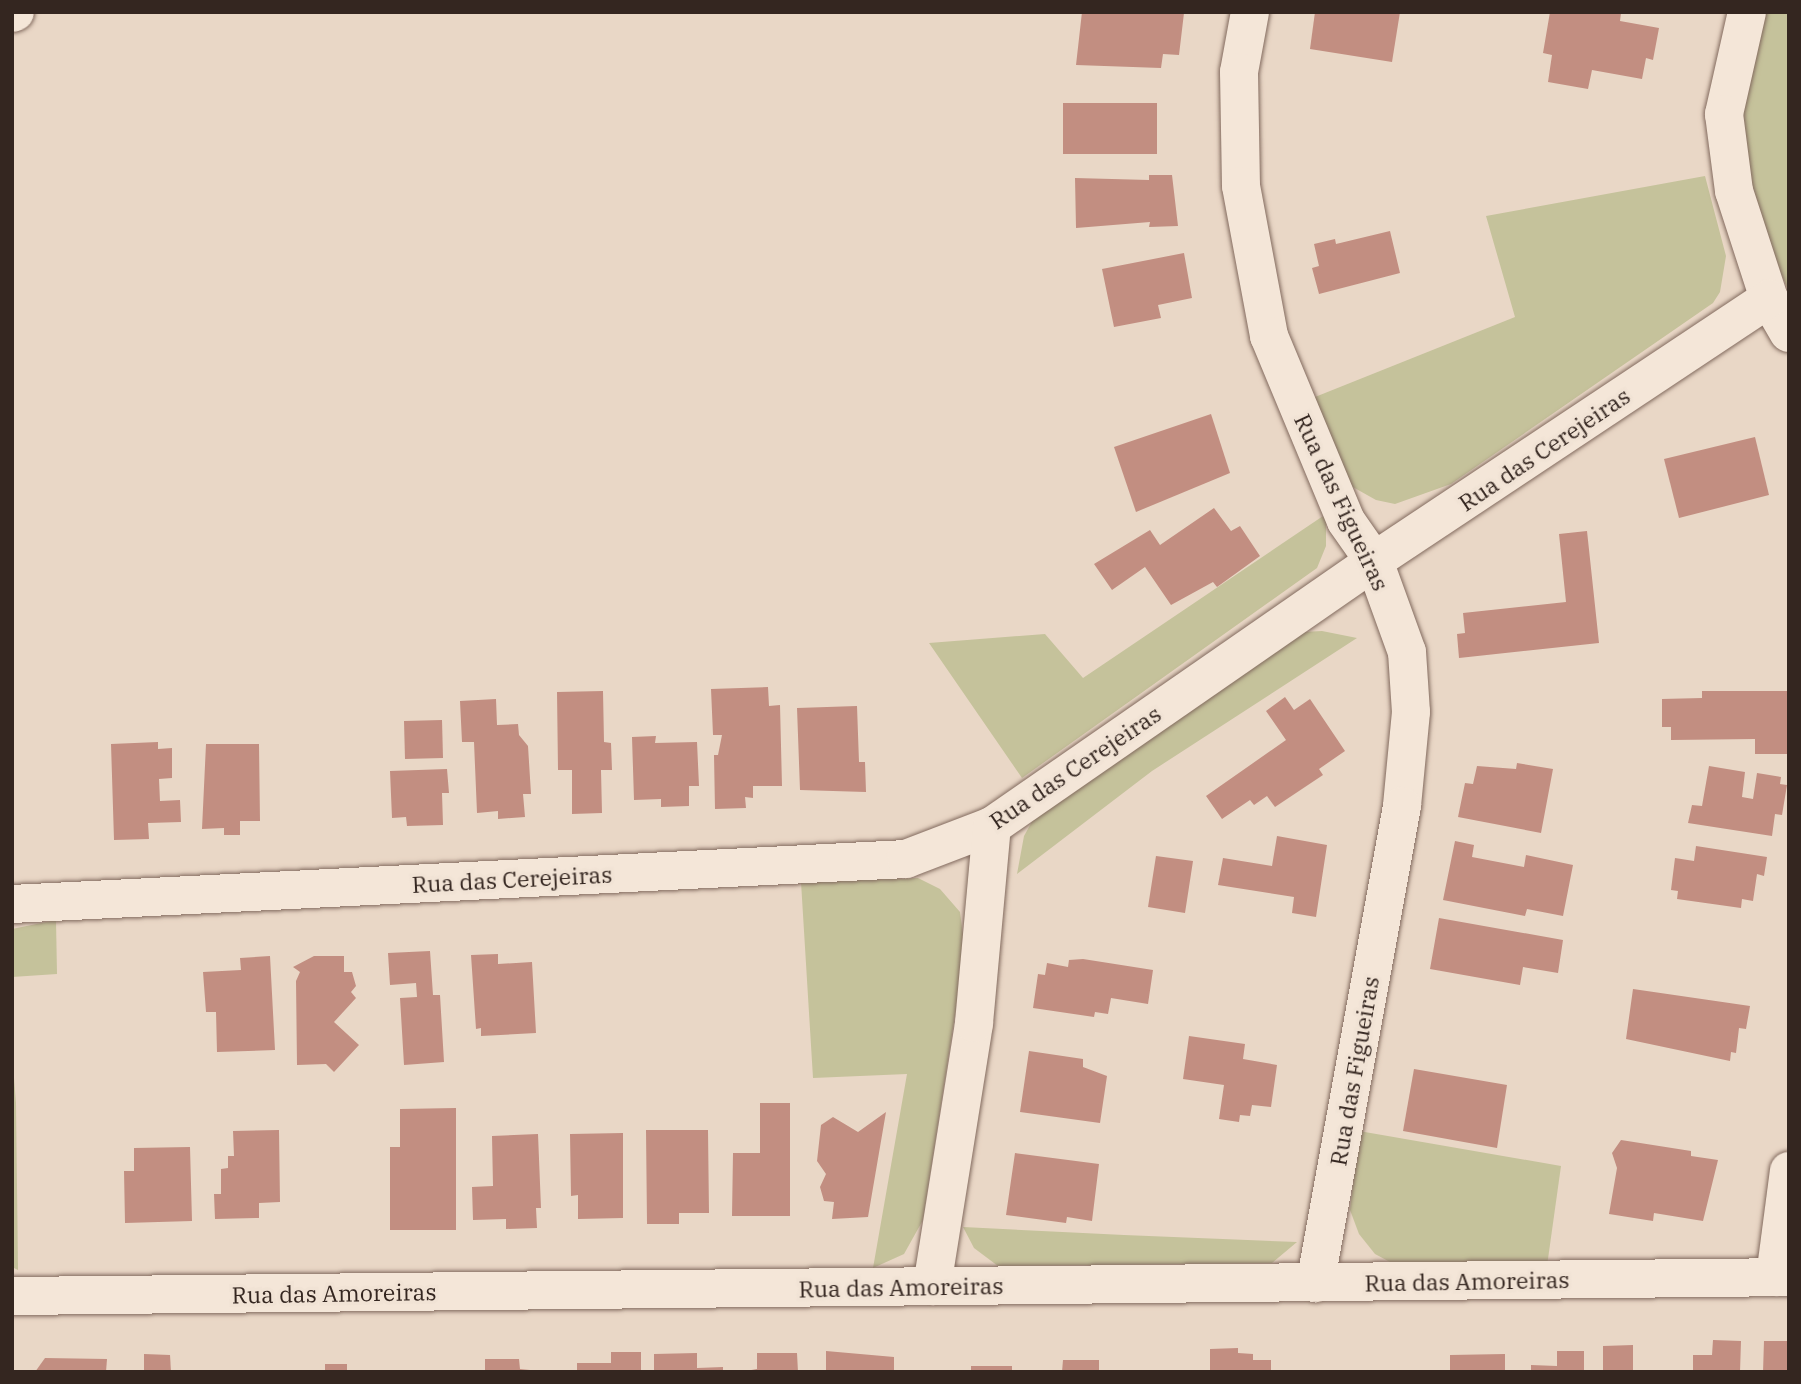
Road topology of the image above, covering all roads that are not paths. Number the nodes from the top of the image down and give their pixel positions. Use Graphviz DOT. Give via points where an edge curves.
graph roads {
  1 [pos="1250,12"];
  2 [pos="1747,12"];
  3 [pos="1769,299"];
  4 [pos="1789,333"];
  5 [pos="1374,561"];
  6 [pos="992,826"];
  7 [pos="12,904"];
  8 [pos="1789,1171"];
  9 [pos="1782,1277"];
  10 [pos="1315,1283"];
  11 [pos="932,1286"];
  12 [pos="12,1296"];
  1 -- 5 [label="street, Rua das Figueiras" via="1239,72 1241,186 1269,335 1346,521"];
  2 -- 3 [label="street" via="1724,114 1734,191"];
  3 -- 4 [label="street"];
  3 -- 5 [label="street, Rua das Cerejeiras"];
  5 -- 6 [label="street, Rua das Cerejeiras"];
  5 -- 10 [label="street, Rua das Figueiras" via="1407,652 1411,712 1402,806"];
  6 -- 7 [label="street, Rua das Cerejeiras" via="906,859"];
  6 -- 11 [label="street" via="974,1023"];
  8 -- 9 [label="street"];
  9 -- 10 [label="street, Rua das Amoreiras"];
  10 -- 11 [label="street, Rua das Amoreiras"];
  11 -- 12 [label="street, Rua das Amoreiras"];
}
